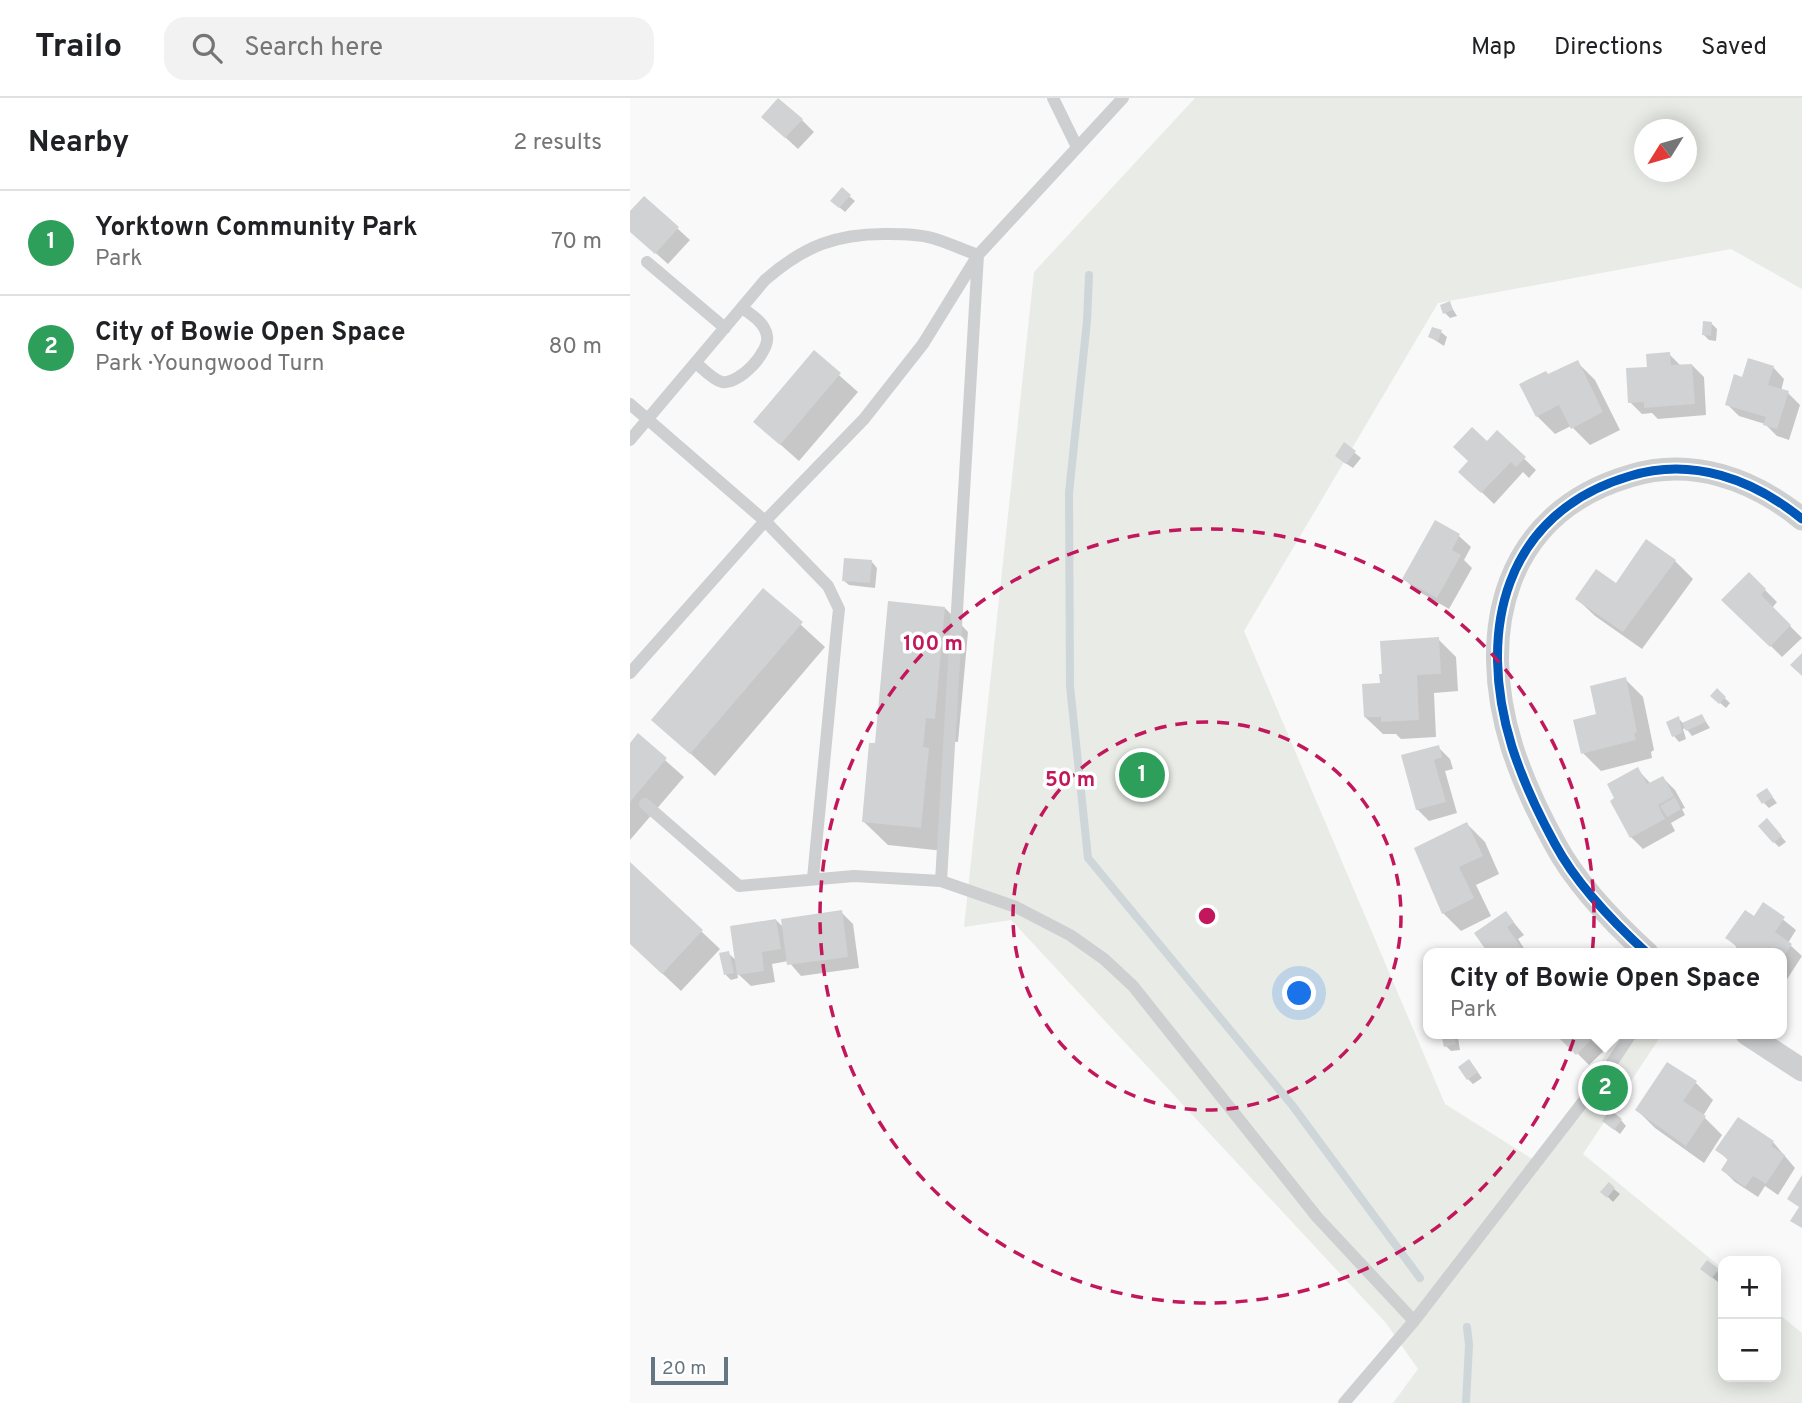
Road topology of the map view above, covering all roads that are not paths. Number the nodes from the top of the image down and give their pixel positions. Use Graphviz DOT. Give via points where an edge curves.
graph roads {
  1 [pos="1053,98"];
  2 [pos="1123,98"];
  3 [pos="1077,147"];
  4 [pos="978,255"];
  5 [pos="647,262"];
  6 [pos="742,308"];
  7 [pos="725,328"];
  8 [pos="696,363"];
  9 [pos="630,404"];
  10 [pos="649,419"];
  11 [pos="630,440"];
  12 [pos="1802,519"];
  13 [pos="765,521"];
  14 [pos="630,673"];
  15 [pos="645,804"];
  16 [pos="813,878"];
  17 [pos="941,881"];
  18 [pos="1641,948"];
  19 [pos="1628,1039"];
  20 [pos="1755,1039"];
  21 [pos="1802,1070"];
  22 [pos="1414,1321"];
  23 [pos="1344,1403"];
  1 -- 3 [label="lane"];
  2 -- 3 [label="lane"];
  3 -- 4 [label="lane"];
  4 -- 6 [label="lane" via="932,238 902,234 832,240 785,262"];
  4 -- 13 [label="lane" via="923,344 864,419"];
  4 -- 17 [label="lane"];
  5 -- 7 [label="lane"];
  6 -- 7 [label="lane"];
  6 -- 8 [label="lane" via="759,320 767,346 742,377 730,383 718,381"];
  7 -- 8 [label="lane"];
  8 -- 10 [label="lane"];
  9 -- 10 [label="lane"];
  10 -- 11 [label="lane"];
  10 -- 13 [label="lane"];
  12 -- 18 [label="street" via="1752,485 1694,469 1654,470 1604,483 1578,497 1531,540 1515,567 1497,641 1498,676 1512,748 1555,845 1572,871"];
  13 -- 14 [label="lane"];
  13 -- 16 [label="lane" via="828,586 839,609"];
  15 -- 16 [label="lane" via="739,886"];
  16 -- 17 [label="lane"];
  17 -- 22 [label="lane" via="1016,907 1104,959 1133,986 1317,1217"];
  19 -- 22 [label="lane"];
  20 -- 21 [label="street"];
  22 -- 23 [label="lane"];
}
